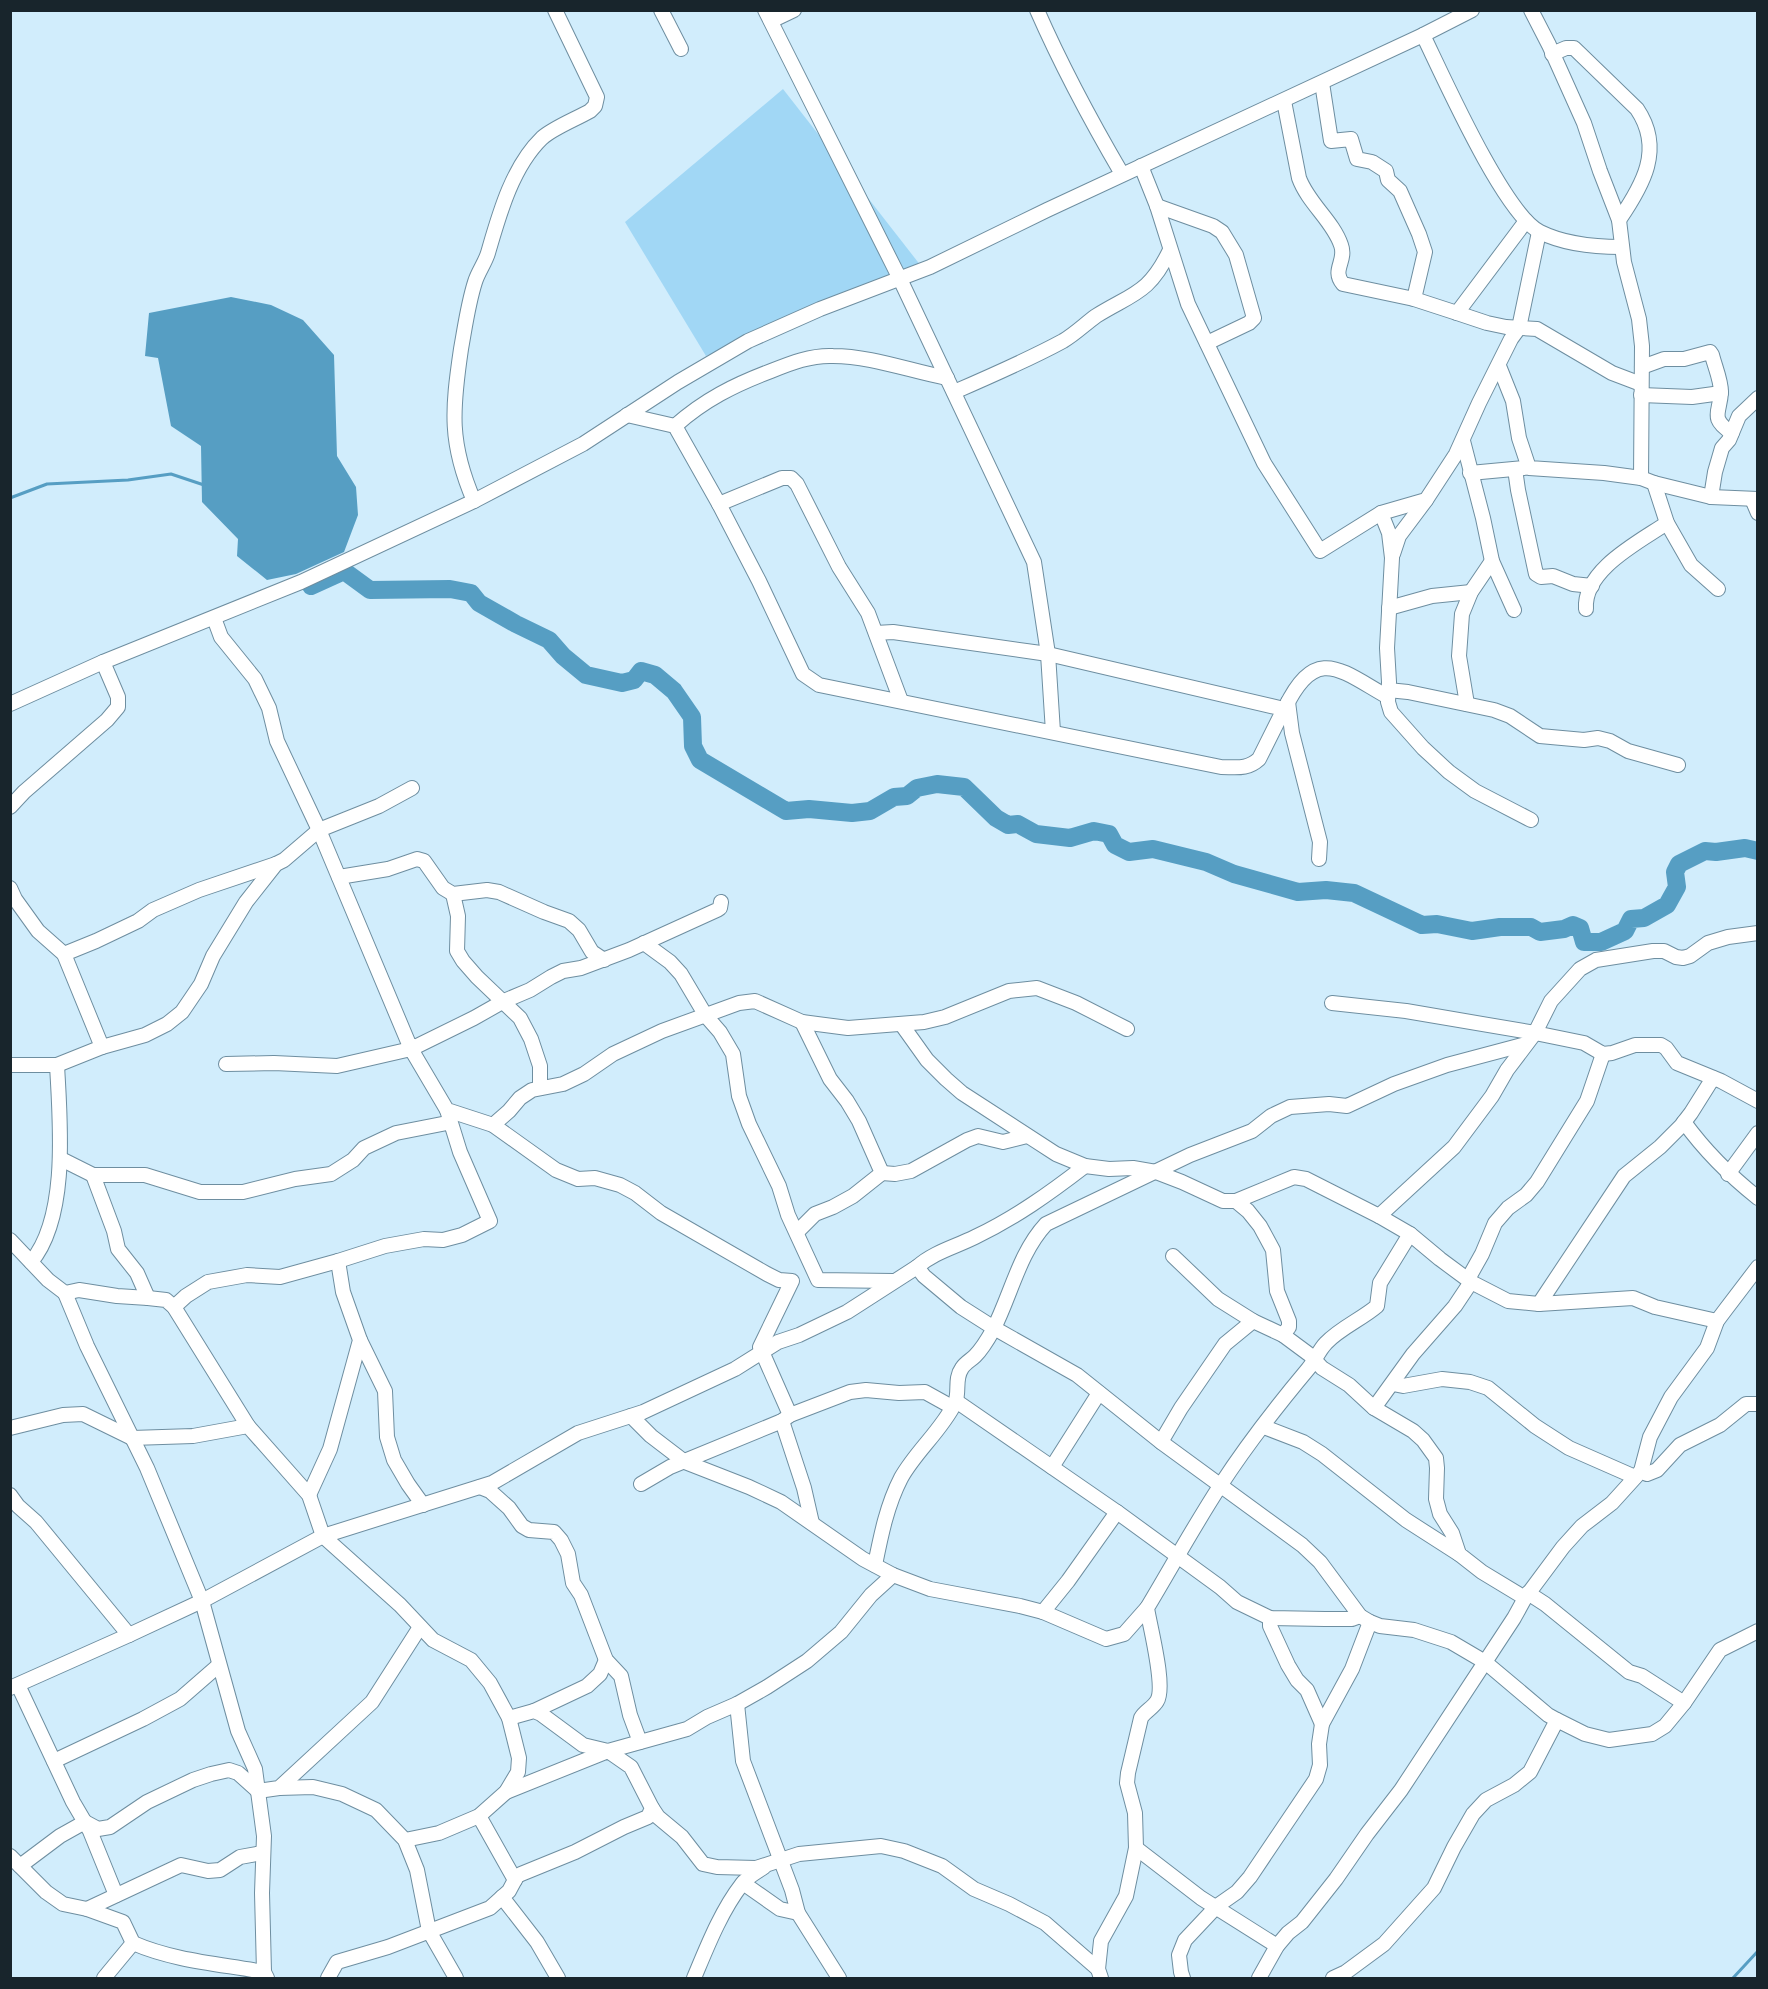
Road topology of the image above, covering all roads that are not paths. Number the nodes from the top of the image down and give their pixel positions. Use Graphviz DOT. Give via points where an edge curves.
graph roads {
  1 [pos="555,10"];
  2 [pos="661,10"];
  3 [pos="794,10"];
  4 [pos="1037,10"];
  5 [pos="1472,10"];
  6 [pos="1531,10"];
  7 [pos="768,16"];
  8 [pos="1423,35"];
  9 [pos="681,49"];
  10 [pos="1552,54"];
  11 [pos="1322,83"];
  12 [pos="1284,101"];
  13 [pos="1141,166"];
  14 [pos="1122,174"];
  15 [pos="1157,206"];
  16 [pos="1619,220"];
  17 [pos="1526,221"];
  18 [pos="1539,232"];
  19 [pos="1621,246"];
  20 [pos="1170,250"];
  21 [pos="900,279"];
  22 [pos="1414,299"];
  23 [pos="1457,313"];
  24 [pos="1519,328"];
  25 [pos="1207,343"];
  26 [pos="1499,366"];
  27 [pos="1642,367"];
  28 [pos="947,378"];
  29 [pos="1641,389"];
  30 [pos="954,392"];
  31 [pos="1721,393"];
  32 [pos="1758,398"];
  33 [pos="627,415"];
  34 [pos="675,426"];
  35 [pos="1732,433"];
  36 [pos="1462,441"];
  37 [pos="1522,468"];
  38 [pos="1470,473"];
  39 [pos="1647,480"];
  40 [pos="1711,497"];
  41 [pos="1755,499"];
  42 [pos="1426,500"];
  43 [pos="474,501"];
  44 [pos="720,504"];
  45 [pos="1381,513"];
  46 [pos="1758,513"];
  47 [pos="1667,524"];
  48 [pos="1392,558"];
  49 [pos="1492,561"];
  50 [pos="1592,586"];
  51 [pos="1718,589"];
  52 [pos="1471,592"];
  53 [pos="1389,608"];
  54 [pos="1586,609"];
  55 [pos="1514,610"];
  56 [pos="214,618"];
  57 [pos="876,633"];
  58 [pos="1048,654"];
  59 [pos="104,662"];
  60 [pos="1388,694"];
  61 [pos="901,701"];
  62 [pos="10,704"];
  63 [pos="1467,704"];
  64 [pos="1286,705"];
  65 [pos="1053,732"];
  66 [pos="1678,765"];
  67 [pos="412,788"];
  68 [pos="10,807"];
  69 [pos="1531,820"];
  70 [pos="319,830"];
  71 [pos="1319,860"];
  72 [pos="276,864"];
  73 [pos="339,877"];
  74 [pos="10,888"];
  75 [pos="453,894"];
  76 [pos="721,902"];
  77 [pos="1758,933"];
  78 [pos="644,943"];
  79 [pos="64,954"];
  80 [pos="604,960"];
  81 [pos="504,1001"];
  82 [pos="1332,1003"];
  83 [pos="706,1016"];
  84 [pos="802,1022"];
  85 [pos="902,1025"];
  86 [pos="1127,1029"];
  87 [pos="1535,1033"];
  88 [pos="1526,1044"];
  89 [pos="102,1047"];
  90 [pos="411,1049"];
  91 [pos="1603,1054"];
  92 [pos="10,1065"];
  93 [pos="57,1065"];
  94 [pos="226,1065"];
  95 [pos="1713,1078"];
  96 [pos="540,1089"];
  97 [pos="1758,1101"];
  98 [pos="447,1110"];
  99 [pos="1684,1122"];
  100 [pos="451,1125"];
  101 [pos="493,1125"];
  102 [pos="1758,1133"];
  103 [pos="1027,1136"];
  104 [pos="61,1159"];
  105 [pos="1085,1166"];
  106 [pos="1156,1172"];
  107 [pos="882,1173"];
  108 [pos="1728,1174"];
  109 [pos="93,1175"];
  110 [pos="1758,1198"];
  111 [pos="1236,1202"];
  112 [pos="1379,1216"];
  113 [pos="797,1232"];
  114 [pos="1410,1234"];
  115 [pos="10,1240"];
  116 [pos="1173,1256"];
  117 [pos="338,1261"];
  118 [pos="31,1262"];
  119 [pos="917,1267"];
  120 [pos="1758,1267"];
  121 [pos="818,1280"];
  122 [pos="1469,1280"];
  123 [pos="792,1281"];
  124 [pos="892,1281"];
  125 [pos="65,1293"];
  126 [pos="148,1298"];
  127 [pos="1539,1304"];
  128 [pos="174,1306"];
  129 [pos="1253,1321"];
  130 [pos="1718,1321"];
  131 [pos="994,1328"];
  132 [pos="1283,1335"];
  133 [pos="360,1340"];
  134 [pos="762,1353"];
  135 [pos="1315,1360"];
  136 [pos="1393,1384"];
  137 [pos="1099,1393"];
  138 [pos="954,1404"];
  139 [pos="1758,1404"];
  140 [pos="1374,1408"];
  141 [pos="631,1416"];
  142 [pos="786,1418"];
  143 [pos="248,1426"];
  144 [pos="1264,1426"];
  145 [pos="10,1428"];
  146 [pos="132,1438"];
  147 [pos="1161,1442"];
  148 [pos="686,1462"];
  149 [pos="1052,1467"];
  150 [pos="1638,1474"];
  151 [pos="641,1484"];
  152 [pos="480,1486"];
  153 [pos="1220,1486"];
  154 [pos="309,1495"];
  155 [pos="10,1496"];
  156 [pos="423,1504"];
  157 [pos="1117,1512"];
  158 [pos="812,1523"];
  159 [pos="323,1536"];
  160 [pos="1459,1554"];
  161 [pos="1178,1557"];
  162 [pos="875,1565"];
  163 [pos="893,1575"];
  164 [pos="1526,1596"];
  165 [pos="202,1601"];
  166 [pos="1147,1608"];
  167 [pos="1043,1612"];
  168 [pos="1270,1617"];
  169 [pos="1365,1619"];
  170 [pos="420,1627"];
  171 [pos="1758,1631"];
  172 [pos="129,1635"];
  173 [pos="606,1660"];
  174 [pos="1485,1662"];
  175 [pos="219,1665"];
  176 [pos="14,1686"];
  177 [pos="737,1704"];
  178 [pos="1684,1704"];
  179 [pos="534,1712"];
  180 [pos="509,1718"];
  181 [pos="1557,1720"];
  182 [pos="1322,1724"];
  183 [pos="640,1742"];
  184 [pos="608,1751"];
  185 [pos="54,1761"];
  186 [pos="279,1788"];
  187 [pos="258,1791"];
  188 [pos="506,1792"];
  189 [pos="652,1808"];
  190 [pos="478,1816"];
  191 [pos="85,1822"];
  192 [pos="405,1840"];
  193 [pos="1136,1848"];
  194 [pos="262,1853"];
  195 [pos="776,1860"];
  196 [pos="15,1861"];
  197 [pos="515,1880"];
  198 [pos="743,1882"];
  199 [pos="116,1895"];
  200 [pos="502,1897"];
  201 [pos="1217,1906"];
  202 [pos="87,1909"];
  203 [pos="798,1912"];
  204 [pos="429,1932"];
  205 [pos="133,1943"];
  206 [pos="1277,1946"];
  207 [pos="1099,1974"];
  208 [pos="266,1975"];
  209 [pos="104,1978"];
  210 [pos="328,1978"];
  211 [pos="456,1978"];
  212 [pos="558,1978"];
  213 [pos="694,1978"];
  214 [pos="839,1978"];
  215 [pos="1183,1978"];
  216 [pos="1259,1978"];
  217 [pos="1333,1978"];
  1 -- 43 [label="street" via="597,98 590,111 543,137 528,156 495,222 487,256 475,281 455,383 454,423 459,458"];
  2 -- 9 [label="street"];
  3 -- 7 [label="street"];
  4 -- 14 [label="street" via="1063,68"];
  5 -- 8 [label="street"];
  6 -- 10 [label="street"];
  7 -- 21 [label="street"];
  8 -- 11 [label="street"];
  8 -- 17 [label="street" via="1503,189"];
  10 -- 16 [label="street" via="1584,123"];
  10 -- 16 [label="street" via="1574,48 1645,120 1649,148 1646,173"];
  11 -- 12 [label="street"];
  11 -- 22 [label="street" via="1329,139 1351,139 1357,159 1386,171 1388,180 1400,191 1419,234 1425,257"];
  12 -- 13 [label="street"];
  12 -- 22 [label="street" via="1303,189 1341,244 1339,280 1366,290"];
  13 -- 14 [label="street"];
  13 -- 15 [label="street"];
  14 -- 21 [label="street"];
  15 -- 20 [label="street"];
  15 -- 25 [label="street" via="1213,226 1222,232 1236,255 1254,318"];
  16 -- 19 [label="street"];
  17 -- 18 [label="street"];
  17 -- 23 [label="street"];
  18 -- 19 [label="street" via="1583,245"];
  18 -- 24 [label="street"];
  19 -- 27 [label="street" via="1639,319"];
  20 -- 25 [label="street" via="1188,304"];
  20 -- 30 [label="street" via="1141,292 1063,340"];
  21 -- 28 [label="street"];
  21 -- 33 [label="street" via="748,341"];
  22 -- 23 [label="street"];
  23 -- 24 [label="street"];
  24 -- 26 [label="street"];
  24 -- 29 [label="street" via="1543,331"];
  25 -- 45 [label="street" via="1264,463 1320,551"];
  26 -- 36 [label="street"];
  26 -- 37 [label="street" via="1513,401"];
  27 -- 29 [label="street"];
  27 -- 31 [label="street" via="1664,359 1684,359 1710,352"];
  28 -- 30 [label="street"];
  28 -- 34 [label="street" via="854,357 818,356 736,384 694,409"];
  29 -- 31 [label="street" via="1692,397"];
  29 -- 39 [label="street"];
  30 -- 58 [label="street" via="1034,562"];
  31 -- 35 [label="street" via="1716,413 1722,427"];
  32 -- 35 [label="street" via="1739,416"];
  33 -- 34 [label="street"];
  33 -- 43 [label="street" via="559,458"];
  34 -- 44 [label="street"];
  35 -- 40 [label="street" via="1720,453"];
  36 -- 38 [label="street"];
  36 -- 42 [label="street"];
  37 -- 38 [label="street"];
  37 -- 39 [label="street"];
  37 -- 50 [label="street" via="1518,490 1536,574"];
  38 -- 49 [label="street"];
  39 -- 40 [label="street"];
  39 -- 47 [label="street"];
  40 -- 41 [label="street"];
  41 -- 46 [label="street"];
  42 -- 45 [label="street"];
  42 -- 48 [label="street" via="1399,536"];
  43 -- 56 [label="street"];
  44 -- 57 [label="street" via="790,478 797,484"];
  44 -- 61 [label="street" via="802,674 819,685"];
  45 -- 48 [label="street" via="1389,533"];
  47 -- 50 [label="street" via="1607,564"];
  47 -- 51 [label="street" via="1691,565"];
  48 -- 53 [label="street"];
  49 -- 52 [label="street"];
  49 -- 55 [label="street"];
  50 -- 54 [label="street" via="1585,600"];
  52 -- 53 [label="street" via="1442,594"];
  52 -- 63 [label="street" via="1462,614 1459,646"];
  53 -- 60 [label="street"];
  56 -- 59 [label="street"];
  56 -- 70 [label="street" via="221,637 255,679 269,708 277,741"];
  57 -- 58 [label="street"];
  57 -- 61 [label="street"];
  58 -- 64 [label="street"];
  58 -- 65 [label="street"];
  59 -- 62 [label="street"];
  59 -- 68 [label="street" via="118,707"];
  60 -- 63 [label="street" via="1408,692"];
  60 -- 64 [label="street" via="1326,667 1317,668 1300,680"];
  60 -- 69 [label="street" via="1391,712 1449,772 1475,791"];
  61 -- 65 [label="street"];
  63 -- 66 [label="street" via="1510,716 1546,738 1598,738"];
  64 -- 65 [label="street" via="1259,759 1245,768 1221,767"];
  64 -- 71 [label="street" via="1320,842"];
  67 -- 70 [label="street"];
  70 -- 72 [label="street"];
  70 -- 73 [label="street"];
  72 -- 79 [label="street" via="200,890"];
  72 -- 89 [label="street" via="246,902 182,1012 145,1035"];
  73 -- 75 [label="street" via="424,861 443,888"];
  73 -- 90 [label="street"];
  74 -- 79 [label="street" via="38,931"];
  75 -- 80 [label="street" via="499,892 569,921 592,952"];
  75 -- 81 [label="street" via="458,916 457,951"];
  76 -- 78 [label="street" via="717,910"];
  77 -- 87 [label="street" via="1708,943 1683,958 1653,951 1596,960 1580,969 1551,1001"];
  78 -- 80 [label="street"];
  78 -- 83 [label="street" via="681,974"];
  79 -- 89 [label="street"];
  80 -- 81 [label="street" via="563,971"];
  81 -- 90 [label="street"];
  81 -- 96 [label="street" via="520,1018 531,1039 540,1066"];
  82 -- 87 [label="street"];
  83 -- 84 [label="street" via="755,1001"];
  83 -- 96 [label="street" via="662,1030 584,1074"];
  83 -- 113 [label="street" via="733,1054 739,1096 749,1124"];
  84 -- 85 [label="street" via="848,1028"];
  84 -- 107 [label="street" via="830,1079 860,1121"];
  85 -- 86 [label="street" via="945,1017 1010,991 1037,988"];
  85 -- 103 [label="street" via="945,1079"];
  87 -- 88 [label="street"];
  87 -- 91 [label="street" via="1584,1043"];
  88 -- 106 [label="street" via="1447,1065 1347,1106 1290,1107 1252,1131"];
  88 -- 112 [label="street" via="1454,1147"];
  89 -- 93 [label="street"];
  90 -- 94 [label="street" via="337,1066"];
  90 -- 98 [label="street"];
  91 -- 95 [label="street" via="1635,1045 1661,1045 1677,1063"];
  91 -- 122 [label="street" via="1587,1101 1537,1182 1495,1223"];
  92 -- 93 [label="street"];
  93 -- 104 [label="street"];
  95 -- 97 [label="street"];
  95 -- 99 [label="street"];
  96 -- 101 [label="street" via="520,1098"];
  98 -- 100 [label="street"];
  98 -- 101 [label="street"];
  99 -- 108 [label="street"];
  99 -- 127 [label="street" via="1624,1176"];
  100 -- 109 [label="street" via="396,1133 364,1148 331,1174 243,1192 200,1192 145,1175"];
  100 -- 117 [label="street" via="490,1221 443,1240 385,1246"];
  101 -- 123 [label="street" via="556,1170 578,1179 595,1178 620,1185 661,1214 767,1274"];
  102 -- 108 [label="street"];
  103 -- 105 [label="street" via="1056,1155"];
  103 -- 107 [label="street" via="1003,1142 978,1136 911,1171"];
  104 -- 109 [label="street"];
  104 -- 118 [label="street" via="50,1226"];
  105 -- 106 [label="street"];
  105 -- 119 [label="street" via="1027,1208"];
  106 -- 111 [label="street" via="1223,1201"];
  106 -- 131 [label="street" via="1046,1224 1020,1266"];
  107 -- 113 [label="street" via="853,1196 815,1214"];
  108 -- 110 [label="street"];
  109 -- 126 [label="street" via="118,1249 137,1273"];
  111 -- 112 [label="street" via="1294,1177 1306,1179"];
  111 -- 132 [label="street" via="1248,1211 1270,1242 1277,1291 1289,1321"];
  112 -- 114 [label="street"];
  113 -- 121 [label="street"];
  114 -- 122 [label="street"];
  114 -- 135 [label="street" via="1380,1283 1377,1306 1324,1344"];
  115 -- 118 [label="street"];
  116 -- 129 [label="street" via="1218,1299"];
  117 -- 128 [label="street" via="280,1277 247,1275 208,1282"];
  117 -- 133 [label="street" via="343,1292"];
  118 -- 125 [label="street"];
  119 -- 124 [label="street"];
  119 -- 131 [label="street" via="939,1290"];
  120 -- 130 [label="street"];
  121 -- 123 [label="street"];
  121 -- 124 [label="street"];
  122 -- 127 [label="street" via="1508,1301"];
  122 -- 136 [label="street" via="1455,1306 1413,1354"];
  123 -- 134 [label="street" via="761,1344"];
  124 -- 134 [label="street" via="847,1312"];
  125 -- 126 [label="street" via="79,1290"];
  125 -- 146 [label="street"];
  126 -- 128 [label="street" via="166,1300"];
  127 -- 130 [label="street" via="1633,1298"];
  128 -- 143 [label="street"];
  129 -- 132 [label="street"];
  129 -- 147 [label="street" via="1225,1344"];
  130 -- 150 [label="street" via="1707,1348 1671,1397 1650,1437"];
  131 -- 137 [label="street" via="1077,1375"];
  131 -- 138 [label="street" via="958,1375"];
  132 -- 135 [label="street"];
  133 -- 154 [label="street" via="330,1449"];
  133 -- 156 [label="street" via="386,1391 387,1437 394,1460"];
  134 -- 141 [label="street"];
  134 -- 142 [label="street"];
  135 -- 140 [label="street"];
  135 -- 144 [label="street"];
  136 -- 140 [label="street"];
  136 -- 150 [label="street" via="1403,1386 1442,1379 1488,1388 1569,1448"];
  137 -- 147 [label="street"];
  137 -- 149 [label="street"];
  138 -- 142 [label="street" via="925,1392 866,1390 850,1392"];
  138 -- 149 [label="street"];
  138 -- 162 [label="street" via="902,1477 884,1523"];
  139 -- 150 [label="street" via="1746,1404 1720,1425 1680,1445 1657,1470"];
  140 -- 160 [label="street" via="1413,1431 1431,1449 1436,1458 1440,1514"];
  141 -- 148 [label="street"];
  141 -- 152 [label="street" via="578,1433 492,1483"];
  142 -- 148 [label="street"];
  142 -- 158 [label="street"];
  143 -- 146 [label="street" via="193,1436"];
  143 -- 154 [label="street"];
  144 -- 153 [label="street"];
  144 -- 160 [label="street" via="1322,1454 1406,1520"];
  145 -- 146 [label="street" via="83,1414"];
  146 -- 165 [label="street"];
  147 -- 153 [label="street"];
  148 -- 151 [label="street"];
  148 -- 158 [label="street" via="781,1502"];
  149 -- 157 [label="street"];
  150 -- 164 [label="street" via="1612,1503 1582,1526"];
  152 -- 156 [label="street"];
  152 -- 173 [label="street" via="508,1508 522,1526 554,1532 561,1540 573,1583"];
  153 -- 161 [label="street"];
  153 -- 169 [label="street" via="1302,1545"];
  154 -- 159 [label="street"];
  155 -- 172 [label="street"];
  156 -- 159 [label="street"];
  157 -- 161 [label="street"];
  157 -- 167 [label="street"];
  158 -- 162 [label="street"];
  159 -- 165 [label="street"];
  159 -- 170 [label="street"];
  160 -- 164 [label="street" via="1482,1572"];
  161 -- 166 [label="street"];
  161 -- 168 [label="street" via="1237,1602"];
  162 -- 163 [label="street"];
  163 -- 167 [label="street" via="930,1589"];
  163 -- 177 [label="street" via="841,1632 807,1661"];
  164 -- 174 [label="street"];
  164 -- 178 [label="street" via="1545,1604 1629,1672 1642,1676"];
  165 -- 172 [label="street"];
  165 -- 175 [label="street"];
  166 -- 167 [label="street" via="1124,1634 1106,1640"];
  166 -- 193 [label="street" via="1161,1680 1156,1703 1141,1718 1128,1773"];
  168 -- 169 [label="street"];
  168 -- 182 [label="street" via="1270,1626 1288,1665 1307,1690"];
  169 -- 174 [label="street" via="1452,1642"];
  169 -- 182 [label="street" via="1352,1669"];
  170 -- 180 [label="street" via="433,1640 471,1660 490,1683"];
  170 -- 186 [label="street" via="372,1702"];
  171 -- 178 [label="street" via="1720,1650"];
  172 -- 176 [label="street"];
  173 -- 179 [label="street" via="600,1674 587,1686"];
  173 -- 183 [label="street" via="621,1676"];
  174 -- 181 [label="street"];
  174 -- 206 [label="street" via="1336,1879"];
  175 -- 185 [label="street" via="180,1699"];
  175 -- 187 [label="street" via="238,1731 255,1769"];
  176 -- 185 [label="street"];
  177 -- 183 [label="street" via="687,1729"];
  177 -- 195 [label="street" via="743,1761"];
  178 -- 181 [label="street" via="1665,1726 1652,1734 1609,1740 1585,1734"];
  179 -- 180 [label="street"];
  179 -- 184 [label="street" via="583,1745"];
  180 -- 188 [label="street" via="519,1758 518,1772"];
  181 -- 217 [label="street" via="1530,1772 1486,1800 1473,1814 1434,1888 1384,1944"];
  182 -- 201 [label="street" via="1316,1779 1250,1877"];
  183 -- 184 [label="street"];
  184 -- 188 [label="street"];
  184 -- 189 [label="street" via="631,1767"];
  185 -- 191 [label="street"];
  186 -- 187 [label="street"];
  186 -- 192 [label="street" via="313,1787 342,1794 376,1810"];
  187 -- 191 [label="street" via="229,1770 193,1780 147,1802 110,1827 98,1828"];
  187 -- 194 [label="street" via="264,1836"];
  188 -- 190 [label="street"];
  189 -- 195 [label="street" via="704,1864 756,1868"];
  189 -- 197 [label="street" via="648,1817"];
  190 -- 192 [label="street" via="439,1833"];
  190 -- 197 [label="street"];
  191 -- 196 [label="street"];
  191 -- 199 [label="street"];
  192 -- 204 [label="street" via="417,1870"];
  193 -- 201 [label="street"];
  193 -- 207 [label="street" via="1126,1896 1101,1941"];
  194 -- 199 [label="street" via="240,1857 220,1870 181,1865"];
  194 -- 208 [label="street"];
  195 -- 198 [label="street"];
  195 -- 203 [label="street"];
  195 -- 207 [label="street" via="881,1846 904,1851 942,1866 974,1889 1045,1923"];
  196 -- 202 [label="street" via="63,1904"];
  197 -- 200 [label="street"];
  198 -- 203 [label="street" via="780,1909"];
  198 -- 213 [label="street"];
  199 -- 202 [label="street"];
  200 -- 204 [label="street" via="490,1908"];
  200 -- 212 [label="street" via="537,1942"];
  201 -- 206 [label="street"];
  201 -- 215 [label="street" via="1185,1940 1179,1954"];
  202 -- 205 [label="street" via="123,1922"];
  203 -- 214 [label="street"];
  204 -- 210 [label="street" via="337,1962"];
  204 -- 211 [label="street"];
  205 -- 208 [label="street" via="176,1957"];
  205 -- 209 [label="street"];
  206 -- 216 [label="street"];
}
